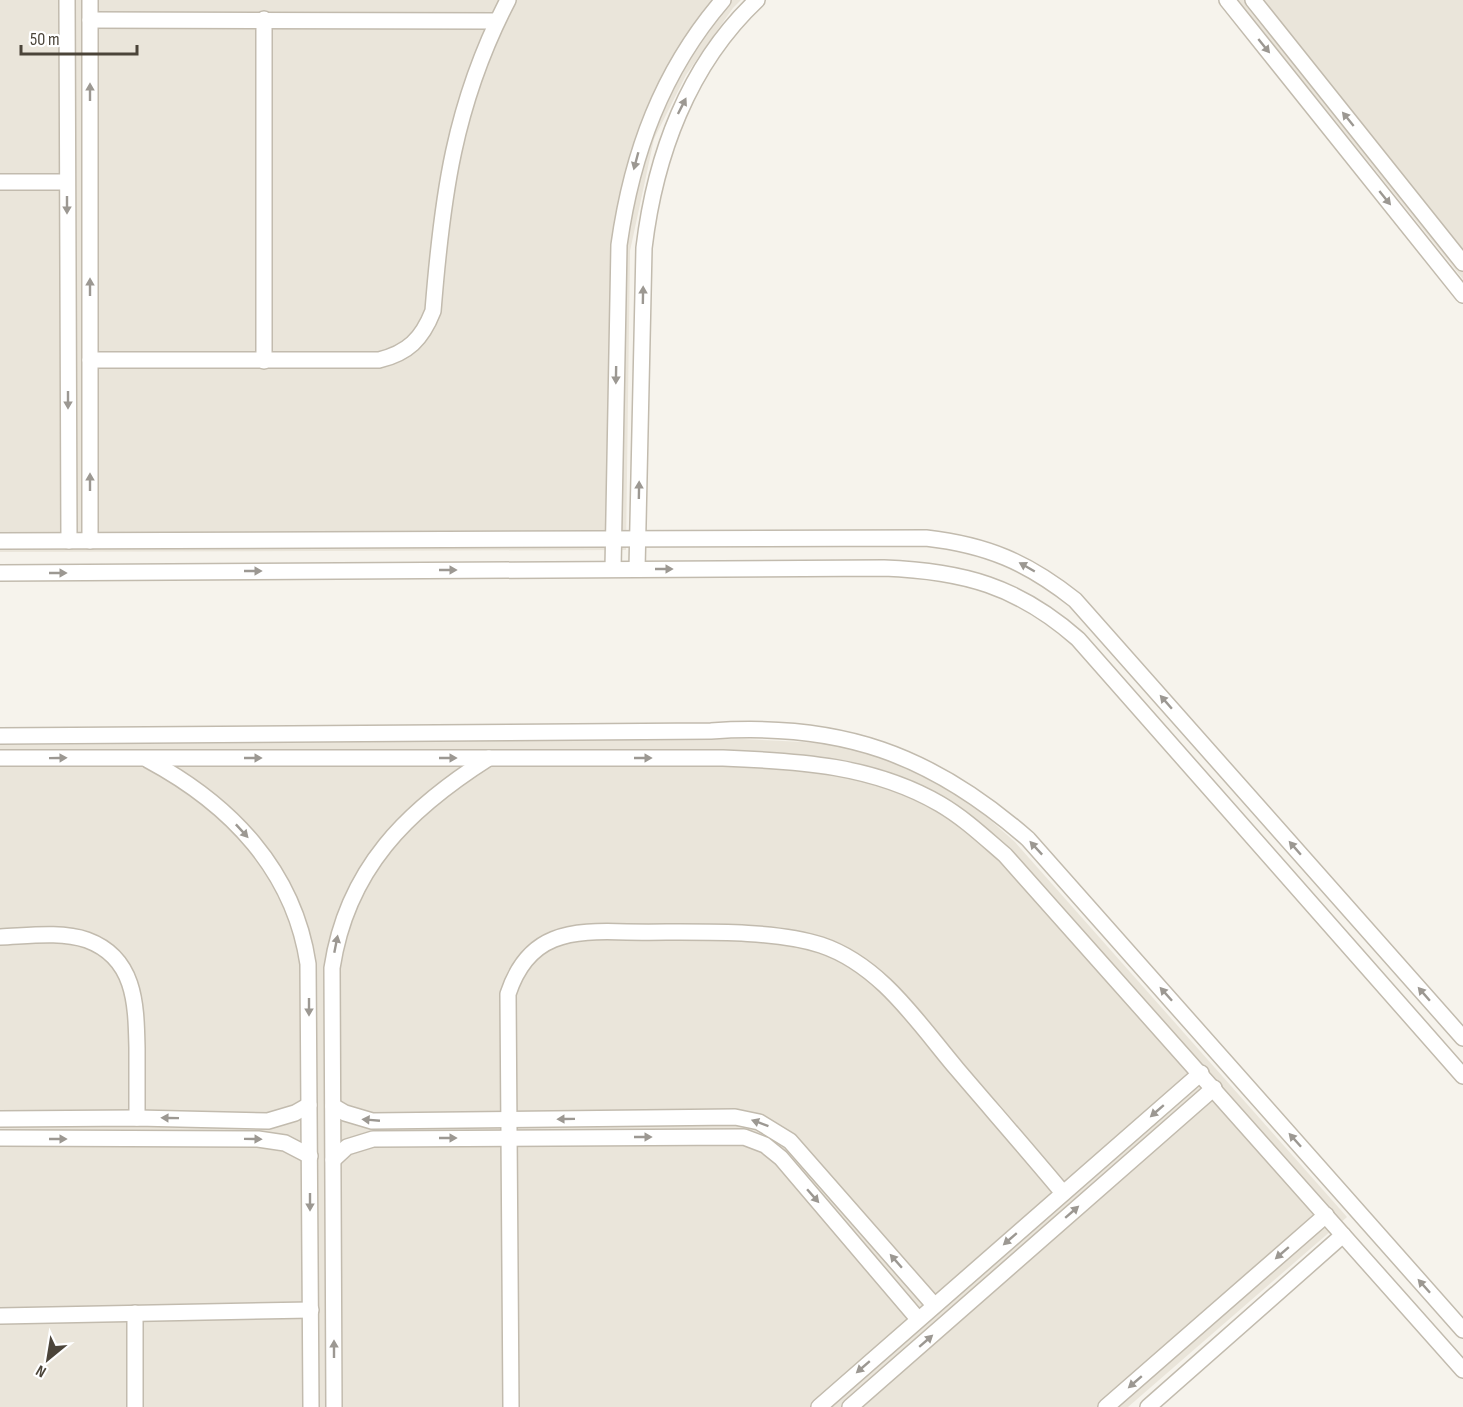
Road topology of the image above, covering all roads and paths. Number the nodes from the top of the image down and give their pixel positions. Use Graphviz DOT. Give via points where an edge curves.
graph roads {
  1 [pos="67,0"];
  2 [pos="90,0"];
  3 [pos="508,0"];
  4 [pos="723,0"];
  5 [pos="757,0"];
  6 [pos="1227,0"];
  7 [pos="1253,0"];
  8 [pos="264,19"];
  9 [pos="90,20"];
  10 [pos="497,21"];
  11 [pos="0,182"];
  12 [pos="67,182"];
  13 [pos="1463,263"];
  14 [pos="1463,295"];
  15 [pos="90,360"];
  16 [pos="264,361"];
  17 [pos="613,539"];
  18 [pos="638,539"];
  19 [pos="0,541"];
  20 [pos="69,541"];
  21 [pos="90,541"];
  22 [pos="613,569"];
  23 [pos="637,569"];
  24 [pos="0,573"];
  25 [pos="0,736"];
  26 [pos="0,758"];
  27 [pos="145,758"];
  28 [pos="490,758"];
  29 [pos="0,936"];
  30 [pos="1463,1038"];
  31 [pos="1202,1073"];
  32 [pos="1463,1076"];
  33 [pos="1214,1088"];
  34 [pos="309,1105"];
  35 [pos="333,1106"];
  36 [pos="137,1118"];
  37 [pos="0,1119"];
  38 [pos="508,1119"];
  39 [pos="0,1138"];
  40 [pos="509,1138"];
  41 [pos="309,1156"];
  42 [pos="333,1160"];
  43 [pos="1063,1193"];
  44 [pos="1326,1215"];
  45 [pos="1343,1235"];
  46 [pos="934,1305"];
  47 [pos="311,1310"];
  48 [pos="135,1313"];
  49 [pos="0,1316"];
  50 [pos="918,1319"];
  51 [pos="1463,1330"];
  52 [pos="1463,1370"];
  53 [pos="135,1407"];
  54 [pos="311,1407"];
  55 [pos="334,1407"];
  56 [pos="511,1407"];
  57 [pos="819,1407"];
  58 [pos="850,1407"];
  59 [pos="1106,1407"];
  60 [pos="1148,1407"];
  1 -- 12 [label="street"];
  2 -- 9 [label="street"];
  3 -- 10 [label="street"];
  4 -- 17 [label="street, one-way" via="686,48 663,89 637,154 626,199 619,245"];
  18 -- 5 [label="street, one-way" via="644,248 650,204 660,160 696,79 720,42"];
  6 -- 14 [label="street, one-way"];
  13 -- 7 [label="street, one-way"];
  8 -- 9 [label="street"];
  8 -- 10 [label="street"];
  8 -- 16 [label="street"];
  15 -- 9 [label="street, one-way"];
  10 -- 16 [label="street" via="460,118 447,179 433,311 426,329 397,356 379,360"];
  11 -- 12 [label="street"];
  12 -- 20 [label="street, one-way"];
  15 -- 16 [label="street"];
  21 -- 15 [label="street, one-way"];
  17 -- 18 [label="street"];
  17 -- 21 [label="street"];
  17 -- 22 [label="street"];
  18 -- 23 [label="street"];
  30 -- 18 [label="street, one-way" via="1097,624 1049,579 991,550 926,538"];
  19 -- 20 [label="street"];
  20 -- 21 [label="street"];
  22 -- 23 [label="street"];
  24 -- 22 [label="street, one-way"];
  23 -- 32 [label="street, one-way" via="927,570 994,585 1025,599 1078,639"];
  51 -- 25 [label="street, one-way" via="1028,839 968,791 900,756 826,735 749,728"];
  26 -- 27 [label="street, one-way"];
  27 -- 28 [label="street, one-way"];
  27 -- 34 [label="street, one-way" via="180,777 228,816 267,860 296,909 308,964"];
  28 -- 31 [label="street, one-way" via="778,760 856,771 895,782 949,810 1005,855"];
  35 -- 28 [label="street, one-way" via="332,968 345,910 358,884 399,830 427,802"];
  29 -- 36 [label="street" via="66,936 87,940 120,963 131,981 136,1001"];
  31 -- 33 [label="street"];
  31 -- 43 [label="street, one-way"];
  33 -- 44 [label="street"];
  58 -- 33 [label="street, one-way"];
  34 -- 36 [label="street, one-way" via="268,1121"];
  34 -- 41 [label="street"];
  38 -- 35 [label="street, one-way" via="372,1121"];
  35 -- 42 [label="street"];
  36 -- 37 [label="street"];
  38 -- 40 [label="street"];
  38 -- 43 [label="street" via="508,994 525,959 540,946 557,937 593,931 800,939 845,956 885,984"];
  46 -- 38 [label="street, one-way" via="790,1141 759,1122 735,1117"];
  39 -- 41 [label="street, one-way" via="258,1139 285,1143"];
  42 -- 40 [label="street, one-way" via="347,1147 364,1140"];
  40 -- 50 [label="street, one-way" via="732,1136 756,1141 781,1158"];
  40 -- 56 [label="street"];
  41 -- 47 [label="street, one-way"];
  55 -- 42 [label="street, one-way"];
  43 -- 46 [label="street, one-way"];
  44 -- 45 [label="street"];
  44 -- 59 [label="street, one-way"];
  45 -- 52 [label="street"];
  45 -- 60 [label="street"];
  46 -- 50 [label="street"];
  47 -- 48 [label="street"];
  47 -- 54 [label="street"];
  48 -- 49 [label="street"];
  48 -- 53 [label="street"];
  50 -- 57 [label="street, one-way"];
}
